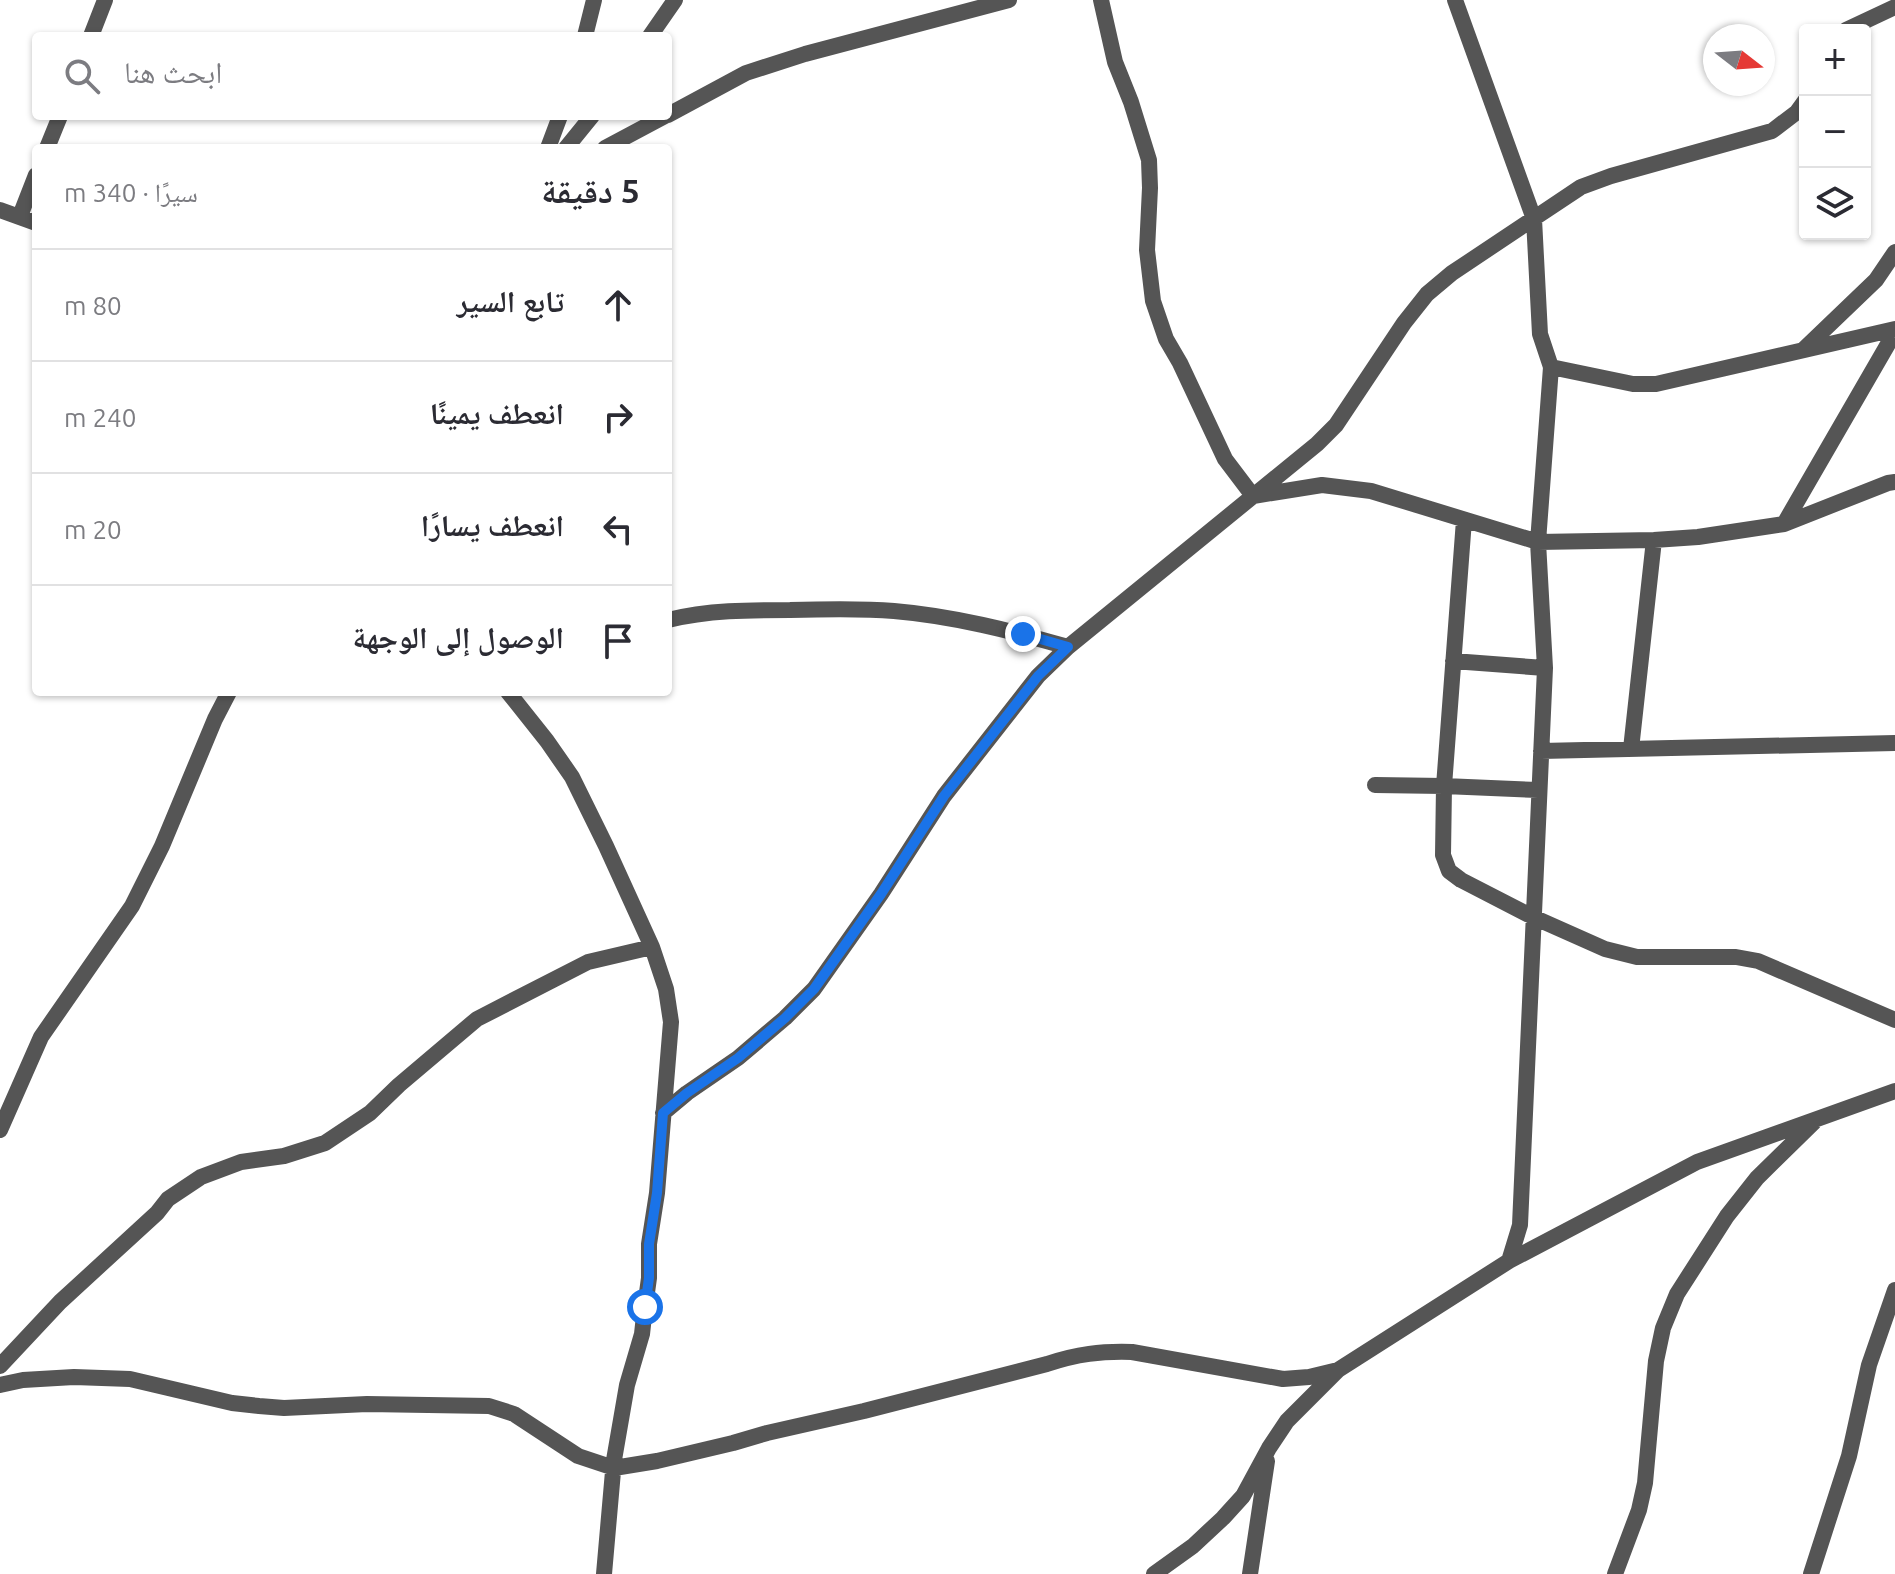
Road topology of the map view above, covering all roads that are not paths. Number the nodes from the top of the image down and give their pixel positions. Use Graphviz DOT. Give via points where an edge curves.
graph roads {
  1 [pos="105,0"];
  2 [pos="594,0"];
  3 [pos="675,0"];
  4 [pos="1009,0"];
  5 [pos="1101,0"];
  6 [pos="1455,0"];
  7 [pos="1895,7"];
  8 [pos="1859,24"];
  9 [pos="93,32"];
  10 [pos="586,32"];
  11 [pos="653,32"];
  12 [pos="1799,109"];
  13 [pos="672,112"];
  14 [pos="58,120"];
  15 [pos="558,120"];
  16 [pos="589,120"];
  17 [pos="658,120"];
  18 [pos="49,144"];
  19 [pos="550,144"];
  20 [pos="569,144"];
  21 [pos="613,144"];
  22 [pos="32,185"];
  23 [pos="0,210"];
  24 [pos="20,216"];
  25 [pos="1534,219"];
  26 [pos="32,221"];
  27 [pos="1895,252"];
  28 [pos="1895,330"];
  29 [pos="1803,350"];
  30 [pos="1551,367"];
  31 [pos="1895,482"];
  32 [pos="1253,496"];
  33 [pos="1464,520"];
  34 [pos="1784,524"];
  35 [pos="1654,540"];
  36 [pos="1538,542"];
  37 [pos="672,619"];
  38 [pos="1068,647"];
  39 [pos="1453,661"];
  40 [pos="1545,668"];
  41 [pos="227,696"];
  42 [pos="511,696"];
  43 [pos="1895,743"];
  44 [pos="1631,749"];
  45 [pos="1541,751"];
  46 [pos="1375,785"];
  47 [pos="1444,786"];
  48 [pos="1538,790"];
  49 [pos="1533,917"];
  50 [pos="652,947"];
  51 [pos="1895,1020"];
  52 [pos="1895,1091"];
  53 [pos="663,1113"];
  54 [pos="1818,1118"];
  55 [pos="0,1130"];
  56 [pos="1509,1261"];
  57 [pos="1895,1290"];
  58 [pos="0,1366"];
  59 [pos="1338,1370"];
  60 [pos="0,1385"];
  61 [pos="1269,1448"];
  62 [pos="614,1468"];
  63 [pos="604,1574"];
  64 [pos="1154,1574"];
  65 [pos="1250,1574"];
  66 [pos="1615,1574"];
  67 [pos="1811,1574"];
  1 -- 9 [label="street"];
  2 -- 10 [label="street"];
  3 -- 11 [label="street"];
  4 -- 13 [label="street" via="746,73"];
  5 -- 32 [label="street" via="1115,62 1149,160 1147,250 1153,301 1225,459"];
  6 -- 25 [label="street"];
  7 -- 8 [label="street"];
  12 -- 25 [label="street" via="1772,131 1581,187"];
  14 -- 18 [label="street"];
  15 -- 19 [label="street"];
  16 -- 20 [label="street"];
  17 -- 21 [label="street"];
  22 -- 24 [label="street"];
  23 -- 24 [label="street"];
  24 -- 26 [label="street"];
  25 -- 30 [label="street" via="1540,334"];
  25 -- 32 [label="street" via="1427,294 1336,425"];
  27 -- 29 [label="street" via="1876,280"];
  28 -- 29 [label="street"];
  28 -- 34 [label="street"];
  29 -- 30 [label="street" via="1656,384"];
  30 -- 36 [label="street"];
  31 -- 34 [label="street"];
  32 -- 33 [label="street" via="1322,485 1344,487"];
  32 -- 38 [label="street"];
  33 -- 36 [label="street"];
  33 -- 39 [label="street"];
  34 -- 35 [label="street"];
  35 -- 36 [label="street"];
  35 -- 44 [label="street"];
  36 -- 40 [label="street"];
  37 -- 38 [label="street" via="752,609 894,611"];
  38 -- 53 [label="street" via="1038,676 944,796 814,989 738,1058"];
  39 -- 40 [label="street"];
  39 -- 47 [label="street"];
  40 -- 45 [label="street"];
  41 -- 55 [label="street" via="132,906 41,1037"];
  42 -- 50 [label="street" via="572,777"];
  43 -- 44 [label="street"];
  44 -- 45 [label="street"];
  45 -- 48 [label="street"];
  46 -- 47 [label="street"];
  47 -- 48 [label="street"];
  47 -- 49 [label="street" via="1443,855 1449,871"];
  48 -- 49 [label="street"];
  49 -- 51 [label="street" via="1605,949 1637,957 1758,961"];
  49 -- 56 [label="street" via="1520,1225"];
  50 -- 53 [label="street" via="671,1022"];
  50 -- 58 [label="street" via="588,962 477,1019 370,1113 325,1143 201,1177 168,1199"];
  52 -- 54 [label="street"];
  53 -- 62 [label="street" via="644,1321"];
  54 -- 56 [label="street" via="1697,1162"];
  54 -- 66 [label="street" via="1757,1178 1677,1294 1656,1361 1645,1483"];
  56 -- 59 [label="street"];
  57 -- 67 [label="street"];
  59 -- 61 [label="street" via="1287,1421"];
  59 -- 62 [label="street" via="1283,1379 1132,1352 1083,1354"];
  60 -- 62 [label="street" via="74,1377 130,1379 272,1407 489,1406 514,1414 578,1456"];
  61 -- 64 [label="street" via="1243,1496 1223,1518"];
  61 -- 65 [label="street"];
  62 -- 63 [label="street"];
}
